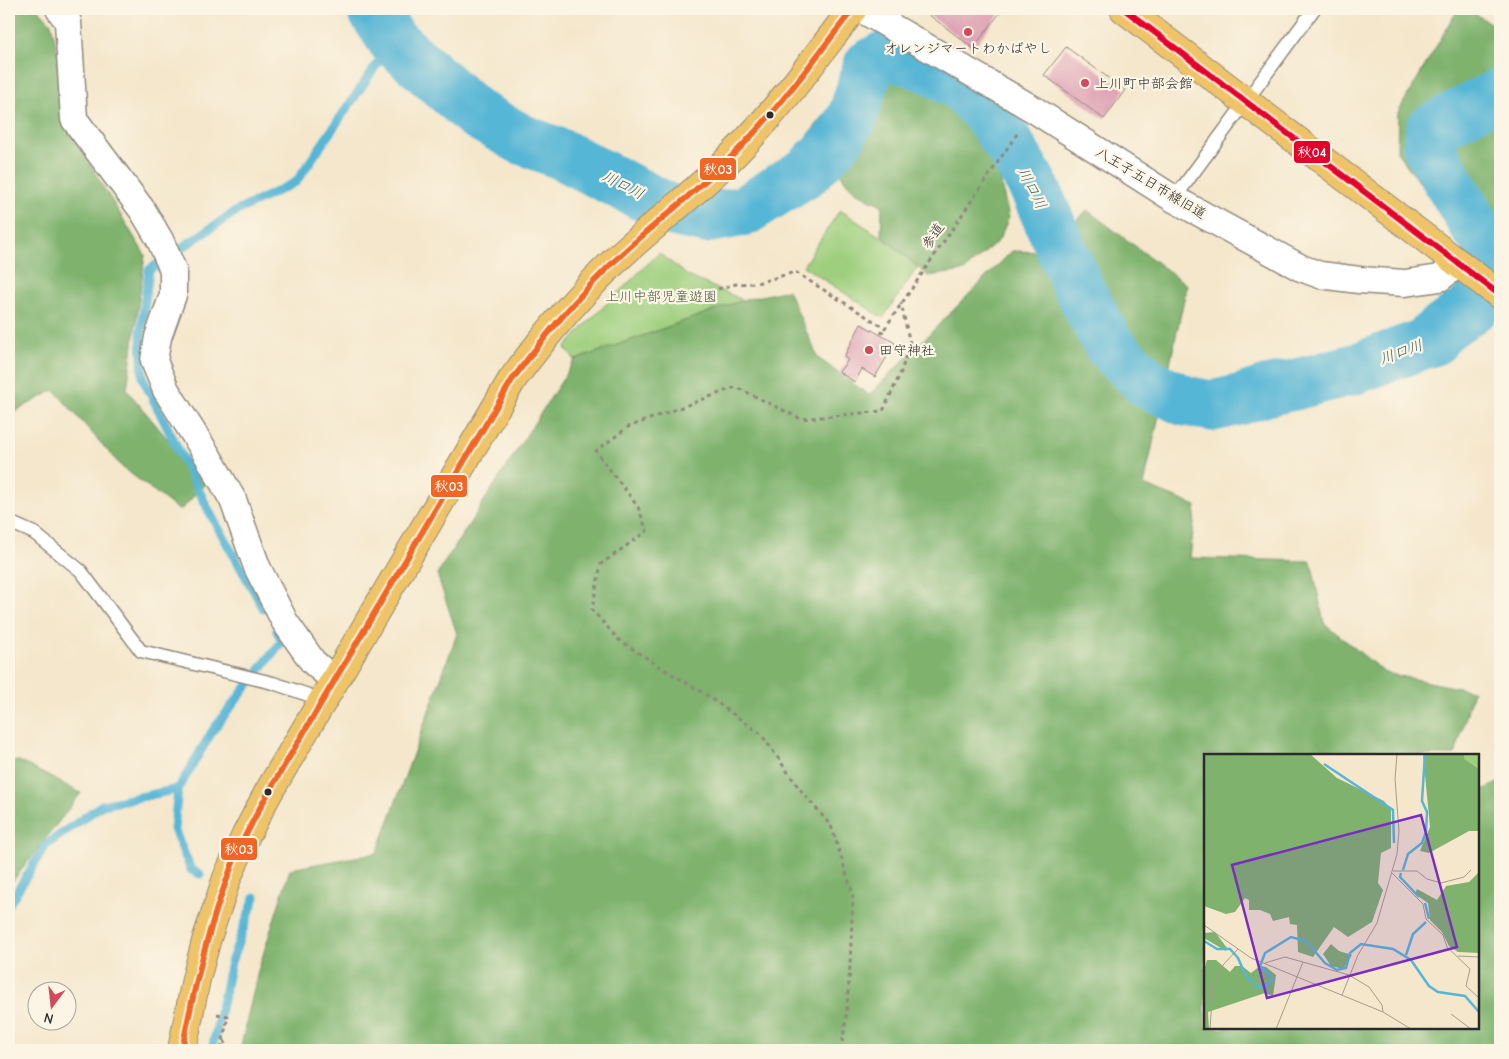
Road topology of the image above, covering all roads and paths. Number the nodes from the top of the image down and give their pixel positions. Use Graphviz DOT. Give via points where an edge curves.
graph roads {
  1 [pos="59,9"];
  2 [pos="853,9"];
  3 [pos="861,9"];
  4 [pos="1124,9"];
  5 [pos="1314,9"];
  6 [pos="1246,101"];
  7 [pos="1016,134"];
  8 [pos="1174,199"];
  9 [pos="1465,269"];
  10 [pos="718,289"];
  11 [pos="1500,295"];
  12 [pos="901,304"];
  13 [pos="885,328"];
  14 [pos="881,334"];
  15 [pos="9,522"];
  16 [pos="329,690"];
  17 [pos="228,1016"];
  18 [pos="223,1040"];
  19 [pos="182,1050"];
  20 [pos="222,1050"];
  21 [pos="228,1050"];
  22 [pos="841,1050"];
  1 -- 16 [label="street" via="68,22 74,119 143,211 173,270 173,295 158,337 154,361 166,390 233,500 257,567 285,622"];
  2 -- 16 [label="main road" via="787,95 737,152 603,272 542,340 512,380"];
  3 -- 8 [label="street, 八王子五日市線旧道" via="1033,109"];
  4 -- 6 [label="main road"];
  5 -- 6 [label="lane"];
  6 -- 8 [label="lane"];
  6 -- 9 [label="main road"];
  7 -- 12 [label="path, 参道"];
  8 -- 9 [label="street, 八王子五日市線旧道" via="1301,268 1320,275 1405,283 1440,278"];
  9 -- 11 [label="main road"];
  10 -- 13 [label="path" via="757,283 795,272"];
  12 -- 13 [label="path, 参道"];
  12 -- 22 [label="path" via="910,344 883,411 801,419 736,387 628,427 596,451 638,508 647,532 601,564 592,610 619,640 761,734 831,826 853,894 846,1020"];
  13 -- 14 [label="path, 参道"];
  15 -- 16 [label="lane" via="34,533 81,571 141,651 273,683"];
  16 -- 19 [label="main road" via="258,811 227,878 196,979"];
  17 -- 18 [label="path"];
  18 -- 20 [label="path"];
  18 -- 21 [label="path"];
}
